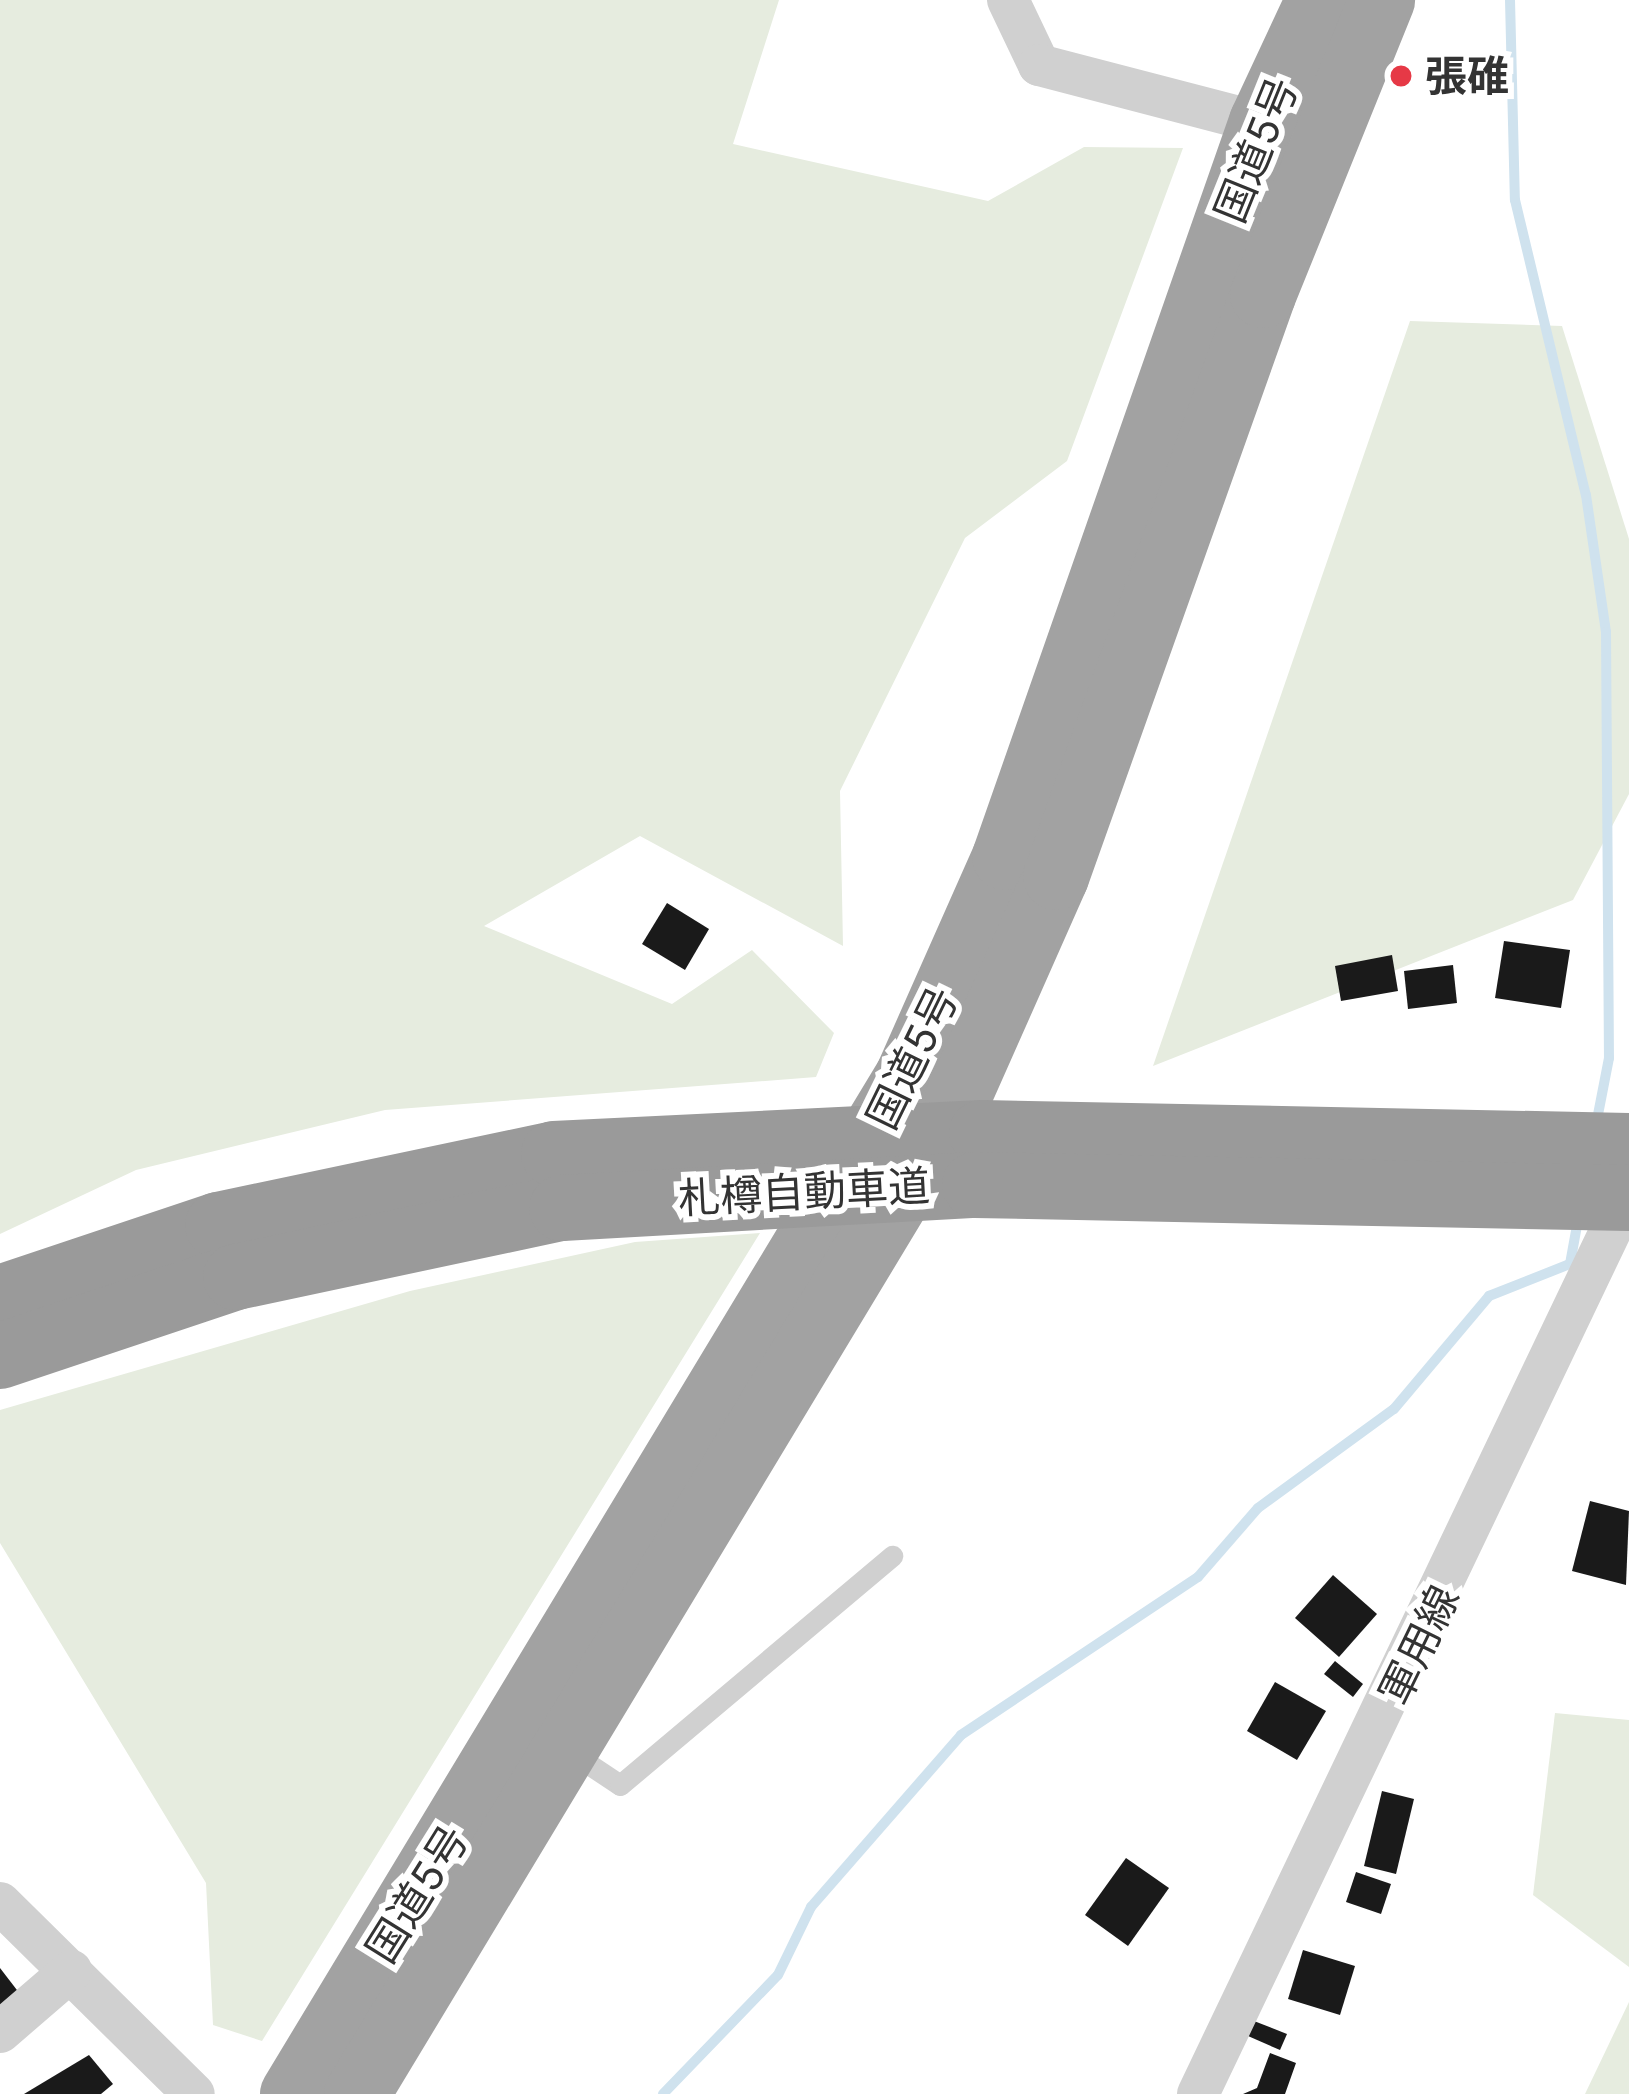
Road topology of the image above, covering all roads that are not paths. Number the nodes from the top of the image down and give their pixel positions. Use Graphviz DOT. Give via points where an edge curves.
graph roads {
  1 [pos="1008,0"];
  2 [pos="1319,0"];
  3 [pos="1382,0"];
  4 [pos="1291,131"];
  5 [pos="1629,1146"];
  6 [pos="558,1181"];
  7 [pos="1629,1195"];
  8 [pos="0,1298"];
  9 [pos="0,1356"];
  10 [pos="892,1556"];
  11 [pos="568,1751"];
  12 [pos="0,1904"];
  13 [pos="71,1971"];
  14 [pos="0,2032"];
  15 [pos="194,2094"];
  16 [pos="293,2094"];
  17 [pos="357,2094"];
  18 [pos="1198,2094"];
  1 -- 4 [label="street" via="1040,65"];
  2 -- 4 [label="highway, 国道5号"];
  3 -- 4 [label="highway, 国道5号"];
  4 -- 11 [label="highway, 国道5号" via="1056,877 958,1097"];
  4 -- 16 [label="highway, 国道5号" via="1004,857 908,1076"];
  5 -- 6 [label="highway, 札樽自動車道, bridge" via="982,1133"];
  6 -- 7 [label="highway, 札樽自動車道, bridge"];
  6 -- 8 [label="highway, 札樽自動車道" via="218,1226"];
  6 -- 9 [label="highway, 札樽自動車道"];
  7 -- 18 [label="street, 軍用線"];
  10 -- 11 [label="lane" via="620,1785"];
  11 -- 17 [label="highway, 国道5号"];
  12 -- 13 [label="street"];
  13 -- 14 [label="street"];
  13 -- 15 [label="street"];
}
